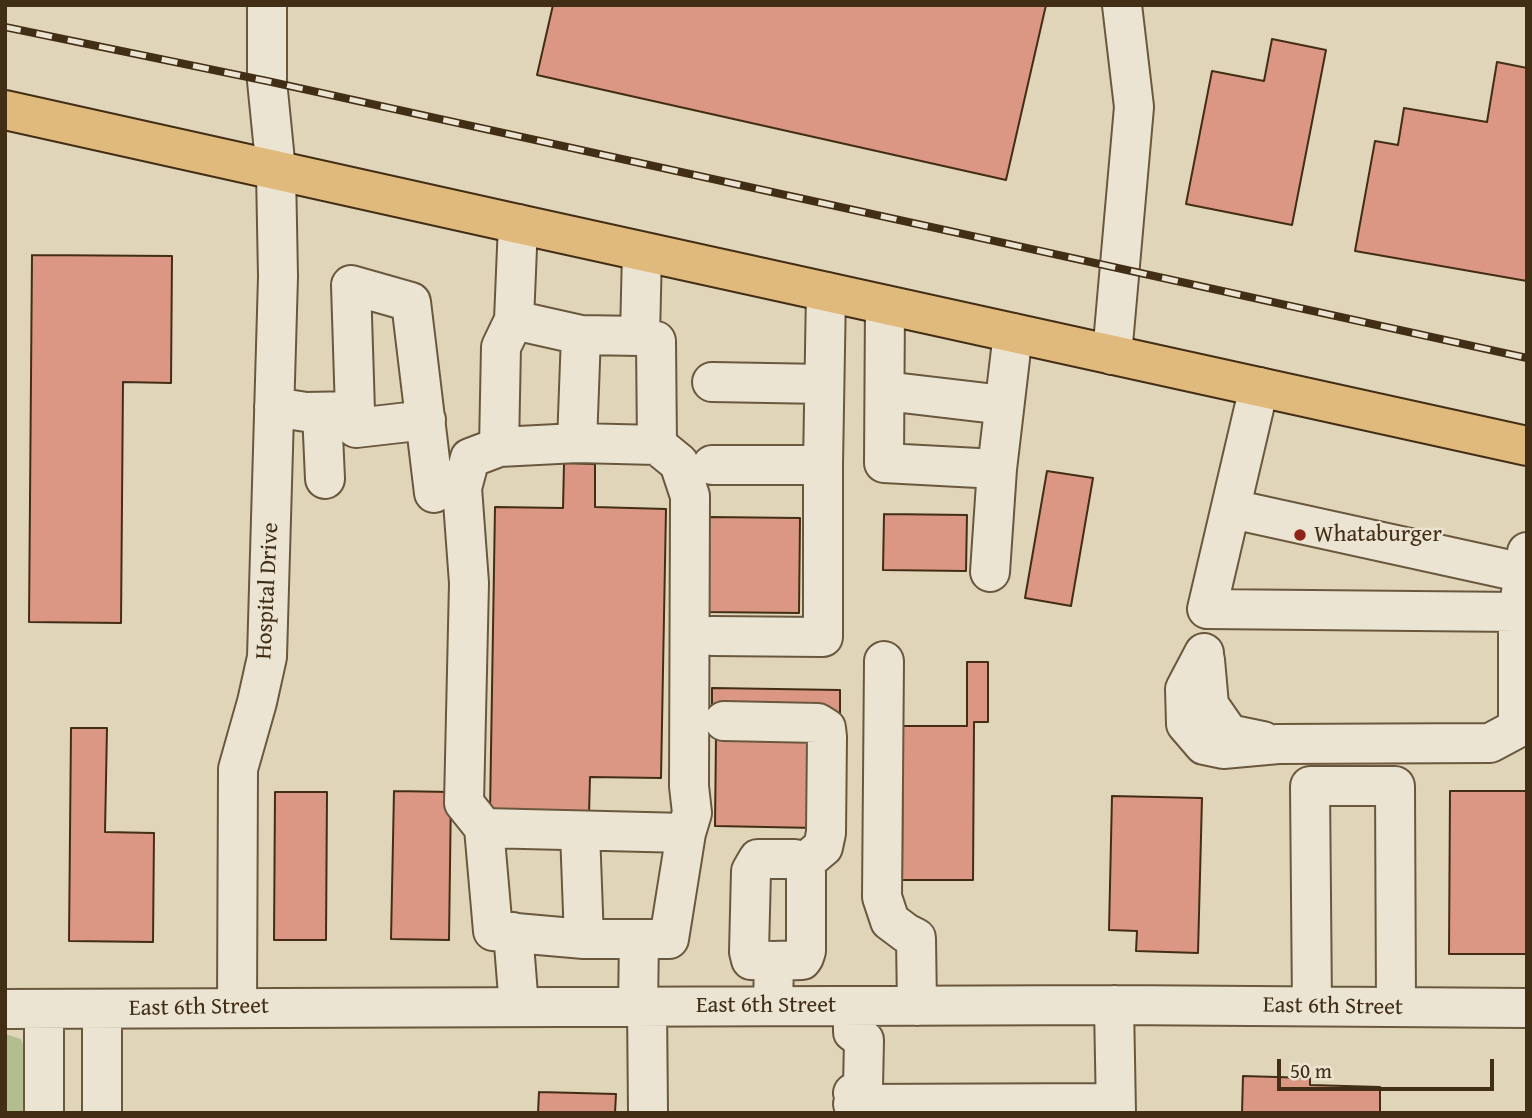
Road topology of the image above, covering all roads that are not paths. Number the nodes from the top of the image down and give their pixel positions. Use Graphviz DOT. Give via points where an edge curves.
graph roads {
  1 [pos="267,5"];
  2 [pos="1122,5"];
  3 [pos="5,110"];
  4 [pos="276,171"];
  5 [pos="518,225"];
  6 [pos="642,252"];
  7 [pos="826,292"];
  8 [pos="885,305"];
  9 [pos="514,320"];
  10 [pos="1013,333"];
  11 [pos="581,335"];
  12 [pos="640,336"];
  13 [pos="1112,355"];
  14 [pos="712,382"];
  15 [pos="824,384"];
  16 [pos="1259,387"];
  17 [pos="885,391"];
  18 [pos="1004,405"];
  19 [pos="274,407"];
  20 [pos="339,411"];
  21 [pos="426,420"];
  22 [pos="577,443"];
  23 [pos="657,445"];
  24 [pos="1527,446"];
  25 [pos="499,447"];
  26 [pos="712,465"];
  27 [pos="823,465"];
  28 [pos="997,469"];
  29 [pos="325,479"];
  30 [pos="434,493"];
  31 [pos="1232,509"];
  32 [pos="1525,562"];
  33 [pos="990,572"];
  34 [pos="1207,609"];
  35 [pos="1518,611"];
  36 [pos="712,636"];
  37 [pos="884,660"];
  38 [pos="724,721"];
  39 [pos="484,828"];
  40 [pos="580,832"];
  41 [pos="686,834"];
  42 [pos="804,863"];
  43 [pos="513,932"];
  44 [pos="583,939"];
  45 [pos="639,939"];
  46 [pos="774,961"];
  47 [pos="1114,1005"];
  48 [pos="643,1006"];
  49 [pos="773,1006"];
  50 [pos="917,1006"];
  51 [pos="1312,1006"];
  52 [pos="237,1007"];
  53 [pos="519,1007"];
  54 [pos="1396,1007"];
  55 [pos="1527,1008"];
  56 [pos="5,1009"];
  57 [pos="44,1009"];
  58 [pos="102,1010"];
  59 [pos="853,1019"];
  60 [pos="853,1103"];
  61 [pos="1116,1108"];
  62 [pos="44,1113"];
  63 [pos="102,1113"];
  64 [pos="648,1113"];
  1 -- 4 [label="street, Hospital Drive" via="267,81"];
  2 -- 13 [label="street" via="1134,107"];
  3 -- 4 [label="main road"];
  4 -- 5 [label="main road"];
  4 -- 19 [label="street, Hospital Drive"];
  5 -- 6 [label="main road"];
  5 -- 9 [label="street"];
  6 -- 7 [label="main road"];
  6 -- 12 [label="street"];
  7 -- 8 [label="main road"];
  7 -- 15 [label="street"];
  8 -- 10 [label="main road"];
  8 -- 17 [label="street"];
  9 -- 11 [label="street"];
  9 -- 25 [label="street" via="502,347"];
  10 -- 13 [label="main road"];
  10 -- 18 [label="street"];
  11 -- 12 [label="street"];
  11 -- 22 [label="street"];
  12 -- 23 [label="street" via="656,341"];
  13 -- 16 [label="main road"];
  14 -- 15 [label="street"];
  15 -- 27 [label="street"];
  16 -- 24 [label="main road"];
  16 -- 31 [label="street"];
  17 -- 18 [label="street"];
  17 -- 28 [label="street" via="884,463"];
  18 -- 28 [label="street"];
  19 -- 20 [label="street"];
  19 -- 52 [label="street, Hospital Drive" via="267,657 238,769"];
  20 -- 21 [label="street" via="356,428"];
  20 -- 21 [label="street" via="351,285 411,302"];
  20 -- 29 [label="street"];
  21 -- 30 [label="street"];
  22 -- 23 [label="street"];
  22 -- 25 [label="street"];
  23 -- 41 [label="street" via="680,463 690,496 692,813"];
  25 -- 39 [label="street" via="470,458 462,488 469,583 464,803"];
  26 -- 27 [label="street"];
  27 -- 36 [label="street" via="822,637"];
  28 -- 33 [label="street"];
  31 -- 32 [label="street"];
  31 -- 34 [label="street"];
  32 -- 35 [label="street"];
  34 -- 35 [label="street"];
  34 -- 35 [label="street" via="1209,705 1230,734 1278,744 1490,743 1518,728"];
  37 -- 50 [label="street" via="882,897 890,921 916,938"];
  38 -- 42 [label="street" via="818,723 826,728 826,833 823,847"];
  39 -- 40 [label="street"];
  39 -- 43 [label="street" via="494,930"];
  40 -- 41 [label="street"];
  40 -- 44 [label="street"];
  41 -- 45 [label="street" via="669,939"];
  42 -- 46 [label="street" via="806,951 802,960"];
  42 -- 46 [label="street" via="758,859 751,871 748,952 751,960"];
  43 -- 44 [label="street"];
  43 -- 53 [label="street"];
  44 -- 45 [label="street"];
  45 -- 48 [label="street"];
  46 -- 49 [label="street"];
  47 -- 50 [label="street, East 6th Street"];
  47 -- 51 [label="street, East 6th Street"];
  47 -- 61 [label="street"];
  48 -- 49 [label="street, East 6th Street"];
  48 -- 53 [label="street, East 6th Street"];
  48 -- 64 [label="street"];
  49 -- 59 [label="street, East 6th Street"];
  50 -- 59 [label="street, East 6th Street"];
  51 -- 54 [label="street, East 6th Street"];
  51 -- 54 [label="street" via="1310,786 1395,786"];
  52 -- 53 [label="street, East 6th Street"];
  52 -- 58 [label="street, East 6th Street"];
  54 -- 55 [label="street, East 6th Street"];
  56 -- 57 [label="street, East 6th Street"];
  57 -- 58 [label="street, East 6th Street"];
  57 -- 62 [label="street"];
  58 -- 63 [label="street"];
  59 -- 60 [label="street" via="842,1040 842,1087"];
  60 -- 61 [label="street"];
}
